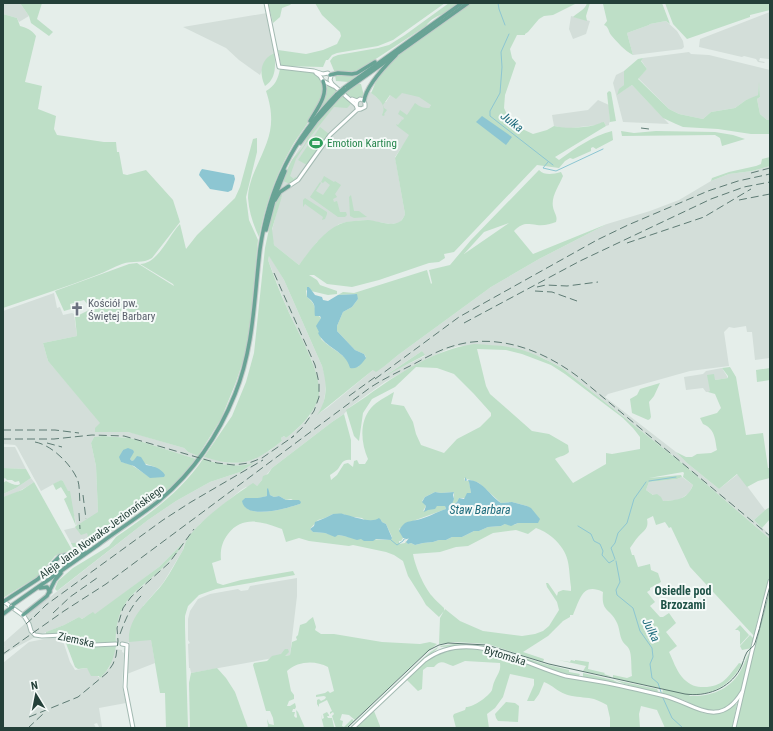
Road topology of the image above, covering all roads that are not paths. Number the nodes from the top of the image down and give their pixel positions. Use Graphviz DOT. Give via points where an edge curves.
graph roads {
  1 [pos="266,3"];
  2 [pos="462,3"];
  3 [pos="468,3"];
  4 [pos="403,46"];
  5 [pos="311,71"];
  6 [pos="323,74"];
  7 [pos="330,75"];
  8 [pos="330,80"];
  9 [pos="324,81"];
  10 [pos="336,88"];
  11 [pos="338,95"];
  12 [pos="364,101"];
  13 [pos="356,103"];
  14 [pos="360,109"];
  15 [pos="294,148"];
  16 [pos="289,186"];
  17 [pos="272,204"];
  18 [pos="92,549"];
  19 [pos="65,555"];
  20 [pos="61,572"];
  21 [pos="770,581"];
  22 [pos="40,588"];
  23 [pos="50,592"];
  24 [pos="3,602"];
  25 [pos="11,607"];
  26 [pos="3,613"];
  27 [pos="23,615"];
  28 [pos="116,644"];
  29 [pos="122,644"];
  30 [pos="742,692"];
  31 [pos="133,728"];
  32 [pos="353,728"];
  33 [pos="734,728"];
  1 -- 5 [label="street" via="279,67"];
  2 -- 4 [label="main road, Aleja Jana Nowaka-Jeziorańskiego"];
  3 -- 4 [label="main road, Aleja Jana Nowaka-Jeziorańskiego"];
  4 -- 7 [label="main road" via="357,73"];
  4 -- 11 [label="main road, Aleja Jana Nowaka-Jeziorańskiego, bridge"];
  4 -- 12 [label="main road" via="377,76"];
  5 -- 6 [label="street"];
  5 -- 9 [label="street"];
  6 -- 7 [label="street"];
  6 -- 9 [label="street"];
  7 -- 8 [label="street"];
  8 -- 9 [label="street"];
  8 -- 10 [label="street"];
  9 -- 10 [label="street"];
  9 -- 15 [label="main road" via="323,97"];
  10 -- 13 [label="street"];
  11 -- 15 [label="main road, Aleja Jana Nowaka-Jeziorańskiego" via="317,116"];
  11 -- 17 [label="main road, Aleja Jana Nowaka-Jeziorańskiego" via="296,148"];
  12 -- 13 [label="street" via="360,99"];
  12 -- 14 [label="street" via="365,107"];
  13 -- 14 [label="street" via="356,107"];
  14 -- 16 [label="street" via="330,135 298,180"];
  15 -- 18 [label="main road, Aleja Jana Nowaka-Jeziorańskiego" via="278,179 265,219 250,344 242,376 228,411 203,453 175,486"];
  16 -- 17 [label="main road" via="280,192"];
  17 -- 20 [label="main road, Aleja Jana Nowaka-Jeziorańskiego" via="263,243 250,355 237,396 225,421 205,454 170,494 139,519"];
  18 -- 19 [label="main road"];
  18 -- 20 [label="main road, Aleja Jana Nowaka-Jeziorańskiego"];
  19 -- 20 [label="main road" via="69,562"];
  19 -- 24 [label="main road" via="59,557 38,579"];
  20 -- 22 [label="main road, Aleja Jana Nowaka-Jeziorańskiego"];
  20 -- 23 [label="main road"];
  20 -- 25 [label="main road, Aleja Jana Nowaka-Jeziorańskiego"];
  21 -- 30 [label="street"];
  22 -- 23 [label="main road" via="47,587"];
  22 -- 25 [label="main road, Aleja Jana Nowaka-Jeziorańskiego"];
  23 -- 27 [label="main road"];
  24 -- 27 [label="street"];
  25 -- 26 [label="main road, Aleja Jana Nowaka-Jeziorańskiego"];
  27 -- 28 [label="street, Ziemska" via="35,635 63,635 94,645"];
  29 -- 31 [label="street" via="127,645 125,688"];
  30 -- 32 [label="street, Bytomska" via="725,710 703,711 665,696 564,675 489,649 454,647 435,653 425,660"];
  30 -- 33 [label="street"];
}
